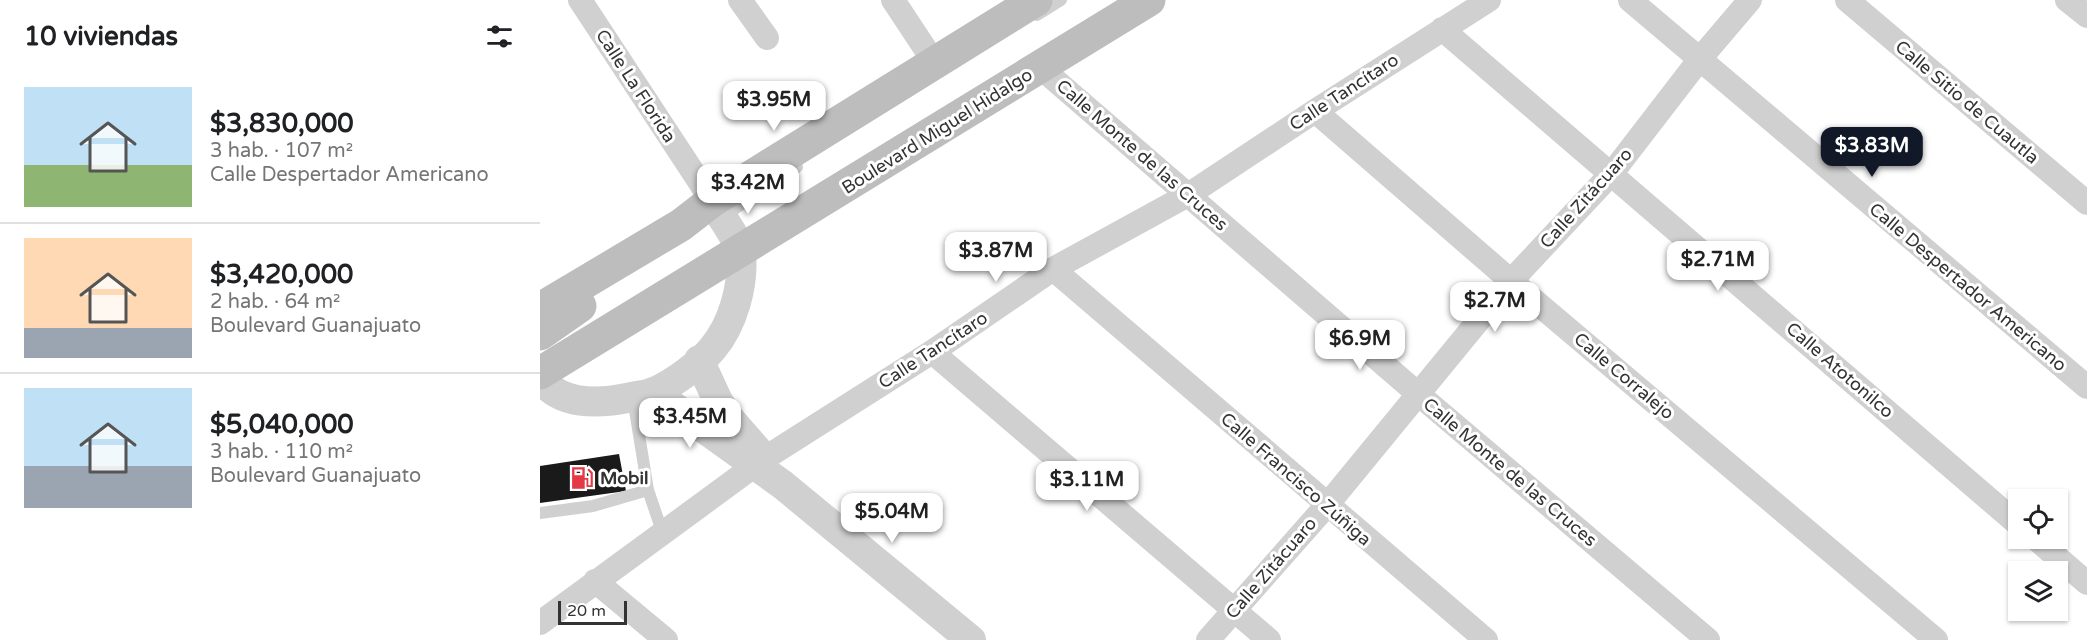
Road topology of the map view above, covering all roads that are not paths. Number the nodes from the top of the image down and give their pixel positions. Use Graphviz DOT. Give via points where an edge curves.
graph roads {
  1 [pos="580,0"];
  2 [pos="740,0"];
  3 [pos="893,0"];
  4 [pos="1061,0"];
  5 [pos="1130,0"];
  6 [pos="1149,0"];
  7 [pos="1490,0"];
  8 [pos="1630,0"];
  9 [pos="1750,0"];
  10 [pos="1847,0"];
  11 [pos="2067,0"];
  12 [pos="1029,12"];
  13 [pos="2087,16"];
  14 [pos="1442,28"];
  15 [pos="767,38"];
  16 [pos="1699,60"];
  17 [pos="934,62"];
  18 [pos="1041,68"];
  19 [pos="1315,111"];
  20 [pos="812,158"];
  21 [pos="1612,173"];
  22 [pos="1188,195"];
  23 [pos="2087,203"];
  24 [pos="681,225"];
  25 [pos="727,228"];
  26 [pos="1053,269"];
  27 [pos="1511,281"];
  28 [pos="540,309"];
  29 [pos="540,327"];
  30 [pos="540,334"];
  31 [pos="932,352"];
  32 [pos="540,359"];
  33 [pos="699,360"];
  34 [pos="540,375"];
  35 [pos="2087,387"];
  36 [pos="1417,393"];
  37 [pos="643,394"];
  38 [pos="760,462"];
  39 [pos="648,490"];
  40 [pos="1327,505"];
  41 [pos="540,513"];
  42 [pos="2008,515"];
  43 [pos="663,534"];
  44 [pos="2048,549"];
  45 [pos="595,581"];
  46 [pos="2087,583"];
  47 [pos="1234,611"];
  48 [pos="540,623"];
  49 [pos="666,640"];
  50 [pos="971,640"];
  51 [pos="1208,640"];
  52 [pos="1269,640"];
  53 [pos="1486,640"];
  54 [pos="1708,640"];
  55 [pos="1936,640"];
  1 -- 25 [label="street, Calle La Florida"];
  2 -- 15 [label="street"];
  3 -- 17 [label="street"];
  4 -- 12 [label="lane"];
  5 -- 25 [label="lane"];
  6 -- 18 [label="main road, Boulevard Miguel Hidalgo"];
  7 -- 14 [label="street, Calle Tancítaro"];
  8 -- 16 [label="street, Calle Despertador Americano"];
  9 -- 16 [label="street, Calle Zitácuaro"];
  10 -- 23 [label="street, Calle Sitio de Cuautla"];
  11 -- 13 [label="street"];
  12 -- 17 [label="main road, Boulevard Miguel Hidalgo"];
  14 -- 19 [label="street, Calle Tancítaro"];
  14 -- 21 [label="street, Calle Atotonilco"];
  16 -- 21 [label="street, Calle Zitácuaro"];
  16 -- 35 [label="street, Calle Despertador Americano"];
  17 -- 25 [label="main road, Boulevard Miguel Hidalgo"];
  18 -- 22 [label="street, Calle Monte de las Cruces"];
  18 -- 25 [label="main road, Boulevard Miguel Hidalgo"];
  19 -- 22 [label="street, Calle Tancítaro"];
  19 -- 27 [label="street, Calle Corralejo"];
  20 -- 25 [label="lane"];
  21 -- 27 [label="street, Calle Zitácuaro"];
  21 -- 42 [label="street, Calle Atotonilco"];
  22 -- 26 [label="street, Calle Tancítaro"];
  22 -- 36 [label="street, Calle Monte de las Cruces"];
  24 -- 25 [label="main road, Boulevard Miguel Hidalgo"];
  24 -- 28 [label="main road, Boulevard Miguel Hidalgo"];
  24 -- 29 [label="lane"];
  24 -- 30 [label="main road" via="671,240 643,265"];
  25 -- 32 [label="lane"];
  25 -- 33 [label="street" via="738,294 730,319 713,348"];
  25 -- 34 [label="main road, Boulevard Miguel Hidalgo"];
  26 -- 31 [label="street, Calle Tancítaro"];
  26 -- 40 [label="street, Calle Francisco Zúñiga"];
  27 -- 36 [label="street, Calle Zitácuaro"];
  27 -- 55 [label="street, Calle Corralejo"];
  31 -- 38 [label="street, Calle Tancítaro"];
  31 -- 47 [label="street"];
  33 -- 37 [label="street"];
  33 -- 38 [label="street" via="718,401"];
  34 -- 37 [label="street" via="554,393 567,399 602,402"];
  36 -- 40 [label="street, Calle Zitácuaro"];
  36 -- 54 [label="street, Calle Monte de las Cruces"];
  37 -- 38 [label="street"];
  37 -- 39 [label="lane"];
  38 -- 43 [label="street, Calle Tancítaro"];
  38 -- 50 [label="street"];
  39 -- 41 [label="lane" via="593,506"];
  39 -- 43 [label="lane"];
  40 -- 47 [label="street, Calle Zitácuaro"];
  40 -- 53 [label="street, Calle Francisco Zúñiga"];
  43 -- 45 [label="street, Calle Tancítaro"];
  44 -- 46 [label="street"];
  45 -- 48 [label="street, Calle Tancítaro"];
  45 -- 49 [label="street"];
  47 -- 51 [label="street, Calle Zitácuaro"];
  47 -- 52 [label="street"];
}
